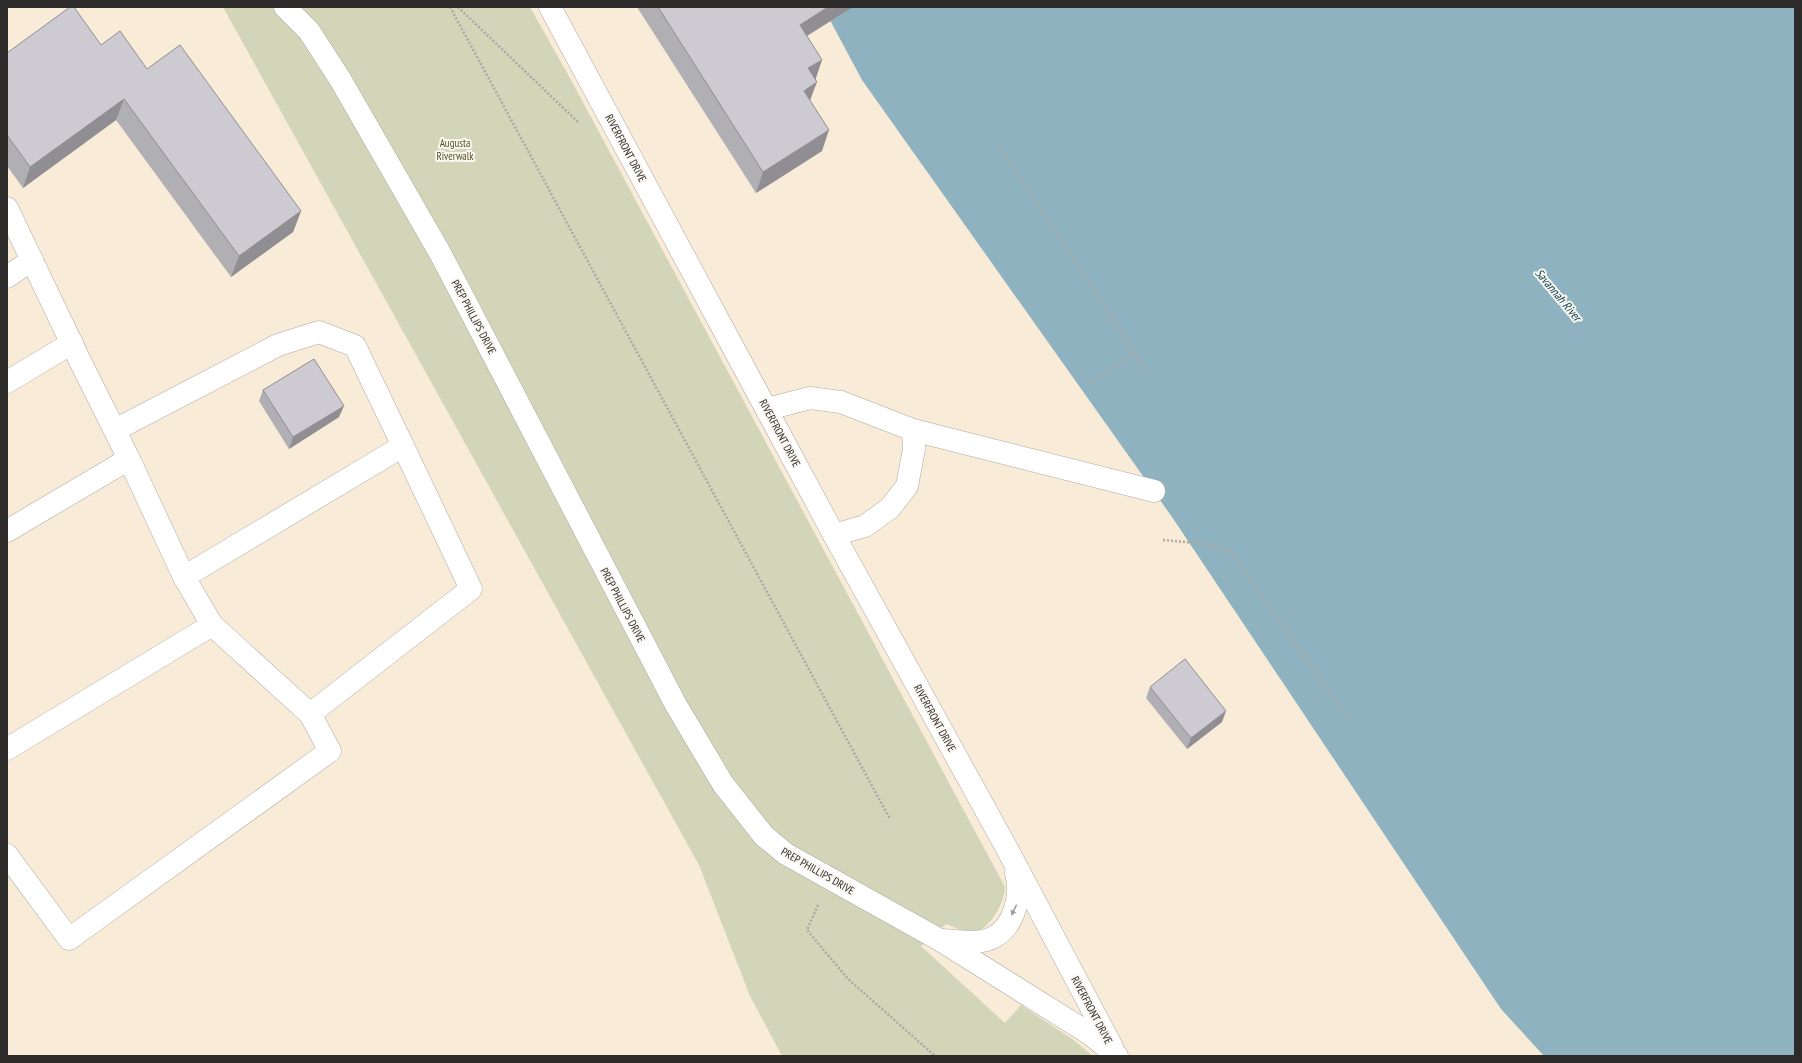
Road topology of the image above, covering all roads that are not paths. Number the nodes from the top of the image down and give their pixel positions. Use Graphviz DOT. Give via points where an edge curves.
graph roads {
  1 [pos="285,7"];
  2 [pos="550,7"];
  3 [pos="7,208"];
  4 [pos="32,260"];
  5 [pos="7,277"];
  6 [pos="72,343"];
  7 [pos="7,382"];
  8 [pos="767,409"];
  9 [pos="115,430"];
  10 [pos="913,430"];
  11 [pos="403,446"];
  12 [pos="129,459"];
  13 [pos="1154,491"];
  14 [pos="7,531"];
  15 [pos="834,534"];
  16 [pos="184,577"];
  17 [pos="212,625"];
  18 [pos="310,714"];
  19 [pos="7,749"];
  20 [pos="7,855"];
  21 [pos="1012,858"];
  22 [pos="940,940"];
  23 [pos="1117,1056"];
  1 -- 22 [label="street, PREP PHILLIPS DRIVE" via="309,31 340,79 440,253 676,705 723,784 764,836 786,854"];
  2 -- 8 [label="street, RIVERFRONT DRIVE"];
  3 -- 4 [label="street"];
  4 -- 5 [label="street"];
  4 -- 6 [label="street"];
  6 -- 7 [label="street"];
  6 -- 9 [label="street"];
  8 -- 10 [label="street" via="810,398 841,402"];
  8 -- 15 [label="street, RIVERFRONT DRIVE"];
  9 -- 11 [label="street" via="278,345 319,332 355,346"];
  9 -- 12 [label="street"];
  10 -- 13 [label="street"];
  10 -- 15 [label="street" via="914,449 907,486 890,508 865,526"];
  11 -- 16 [label="street"];
  11 -- 18 [label="street" via="471,589"];
  12 -- 14 [label="street"];
  12 -- 16 [label="street"];
  15 -- 21 [label="street, RIVERFRONT DRIVE"];
  16 -- 17 [label="street"];
  17 -- 18 [label="street"];
  17 -- 19 [label="street"];
  18 -- 20 [label="street" via="330,751 69,938"];
  21 -- 22 [label="street, RIVERFRONT DRIVE, one-way" via="1018,879 1018,902 1007,925 994,937 976,941"];
  21 -- 23 [label="street, RIVERFRONT DRIVE"];
  22 -- 23 [label="street, PREP PHILLIPS DRIVE" via="1090,1034"];
}
